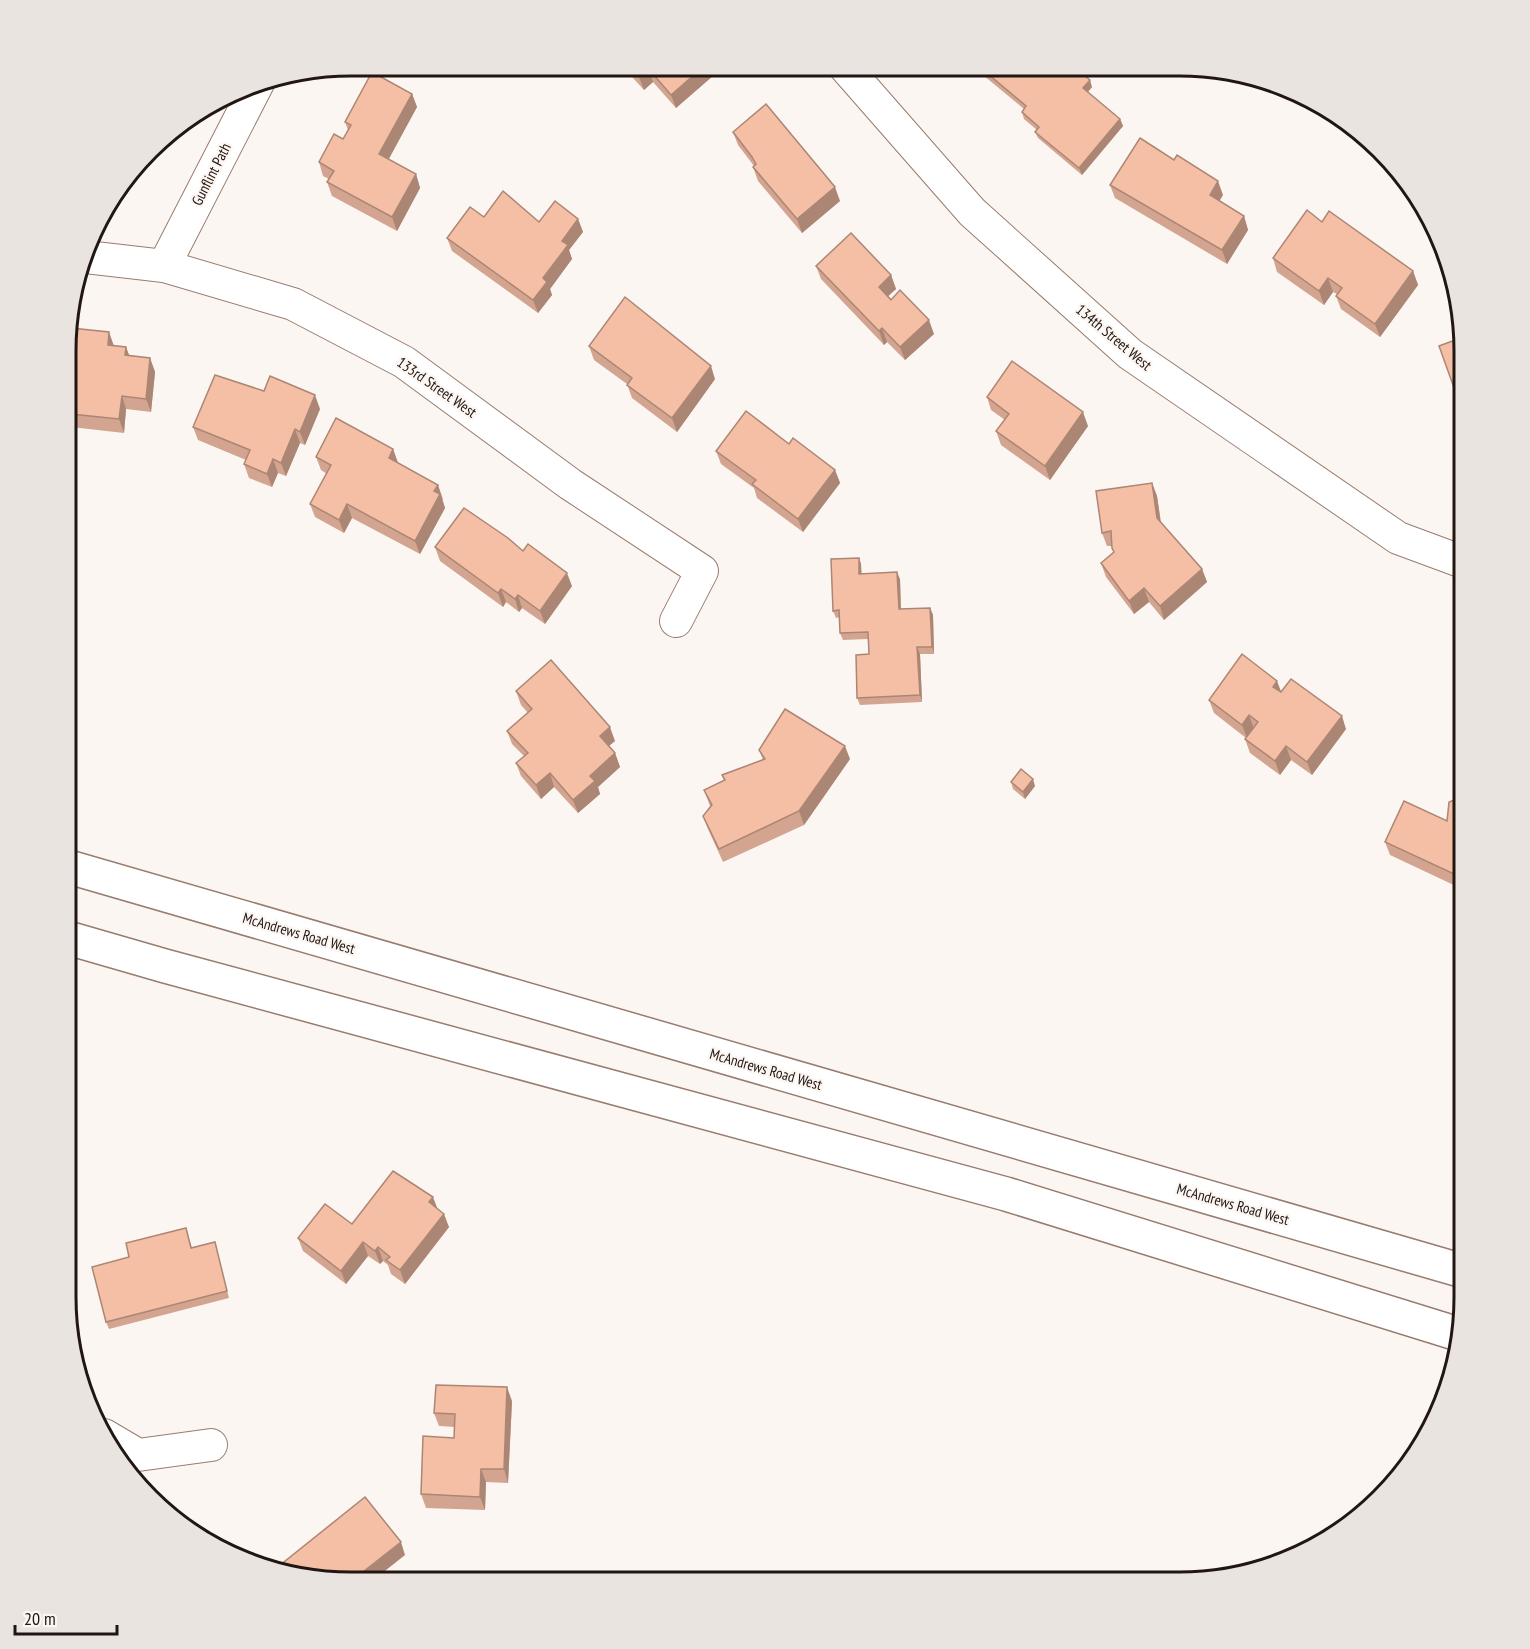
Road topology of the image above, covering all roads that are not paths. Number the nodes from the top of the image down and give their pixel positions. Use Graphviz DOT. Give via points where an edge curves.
graph roads {
  1 [pos="853,76"];
  2 [pos="251,95"];
  3 [pos="93,258"];
  4 [pos="164,266"];
  5 [pos="1454,559"];
  6 [pos="676,621"];
  7 [pos="76,869"];
  8 [pos="76,940"];
  9 [pos="1454,1268"];
  10 [pos="1451,1332"];
  11 [pos="119,1444"];
  12 [pos="211,1445"];
  1 -- 5 [label="street, 134th Street West" via="972,212 1130,354 1398,538"];
  2 -- 4 [label="street, Gunflint Path"];
  3 -- 4 [label="street, 133rd Street West"];
  4 -- 6 [label="street, 133rd Street West" via="293,303 404,362 570,484 702,571"];
  7 -- 9 [label="main road, McAndrews Road West"];
  8 -- 10 [label="main road" via="1006,1194"];
  11 -- 12 [label="street" via="138,1455"];
}
